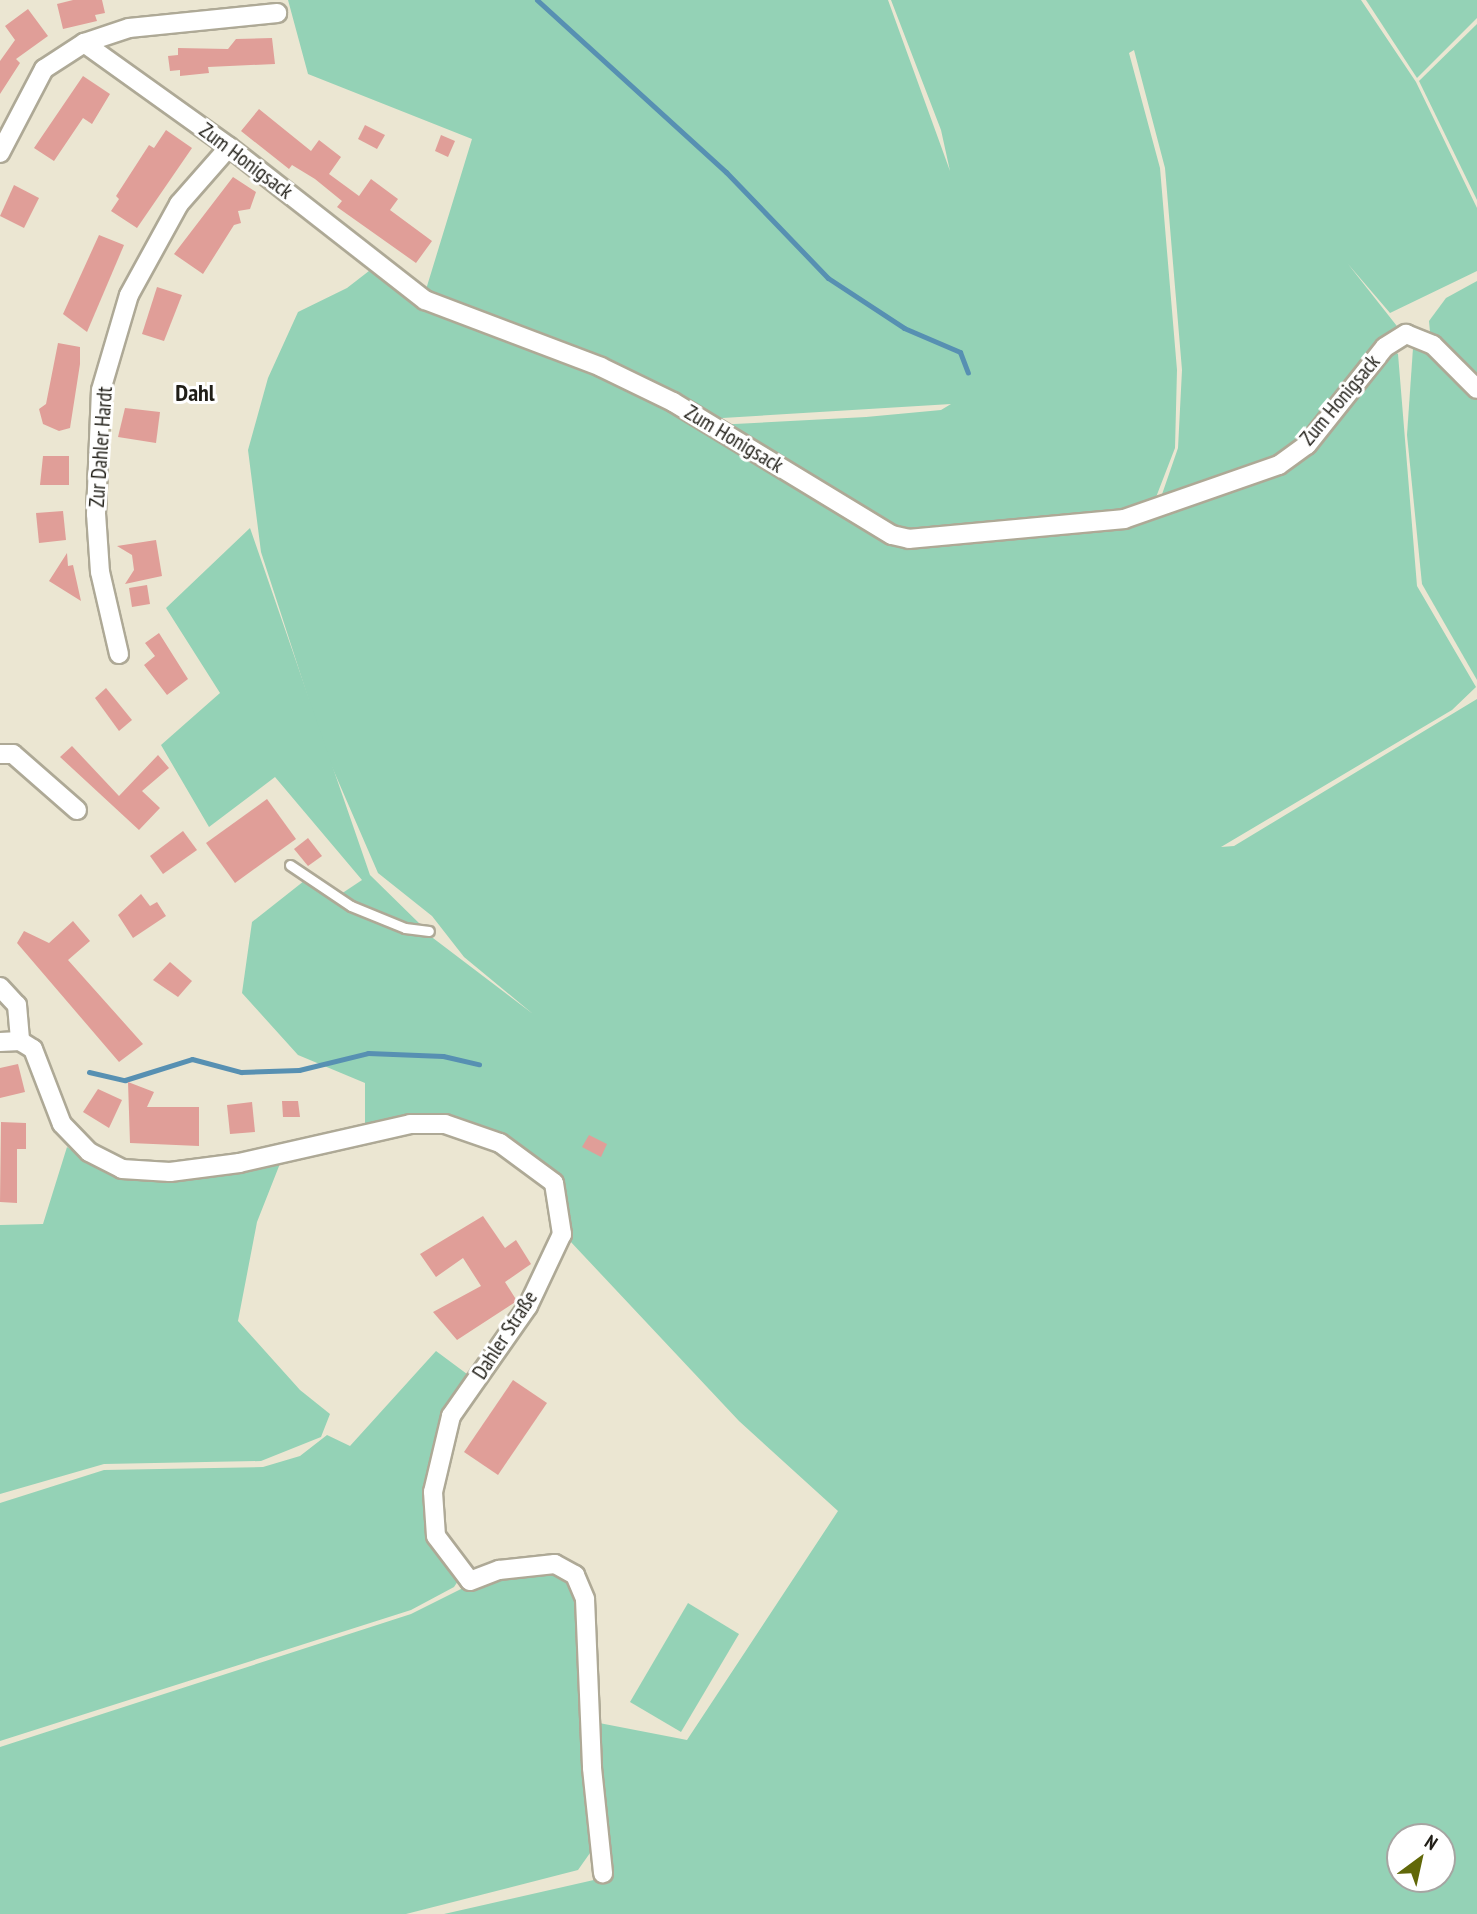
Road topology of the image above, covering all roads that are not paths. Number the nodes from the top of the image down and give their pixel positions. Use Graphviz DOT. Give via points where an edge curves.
graph roads {
  1 [pos="277,13"];
  2 [pos="85,43"];
  3 [pos="229,146"];
  4 [pos="0,153"];
  5 [pos="1477,389"];
  6 [pos="119,654"];
  7 [pos="0,754"];
  8 [pos="77,810"];
  9 [pos="290,865"];
  10 [pos="429,931"];
  11 [pos="0,987"];
  12 [pos="20,1041"];
  13 [pos="0,1042"];
  14 [pos="603,1873"];
  1 -- 2 [label="street" via="129,28"];
  2 -- 3 [label="street, Zum Honigsack"];
  2 -- 4 [label="street" via="44,68"];
  3 -- 5 [label="street, Zum Honigsack" via="425,300 601,367 673,402 892,535 909,539 1124,519 1279,465 1307,445 1385,347 1406,334 1433,345"];
  3 -- 6 [label="street, Zur Dahler Hardt" via="179,204 129,295 101,390 100,572"];
  7 -- 8 [label="street" via="13,754"];
  9 -- 10 [label="lane" via="362,911 405,928"];
  11 -- 12 [label="street" via="17,1005"];
  12 -- 13 [label="street"];
  12 -- 14 [label="street, Dahler Straße" via="36,1053 62,1124 89,1152 122,1169 170,1172 239,1163 410,1124 445,1124 500,1143 554,1183 562,1234 528,1306 451,1416 432,1493 436,1536 471,1581 499,1570 555,1564 575,1575 584,1599 592,1768"];
}
